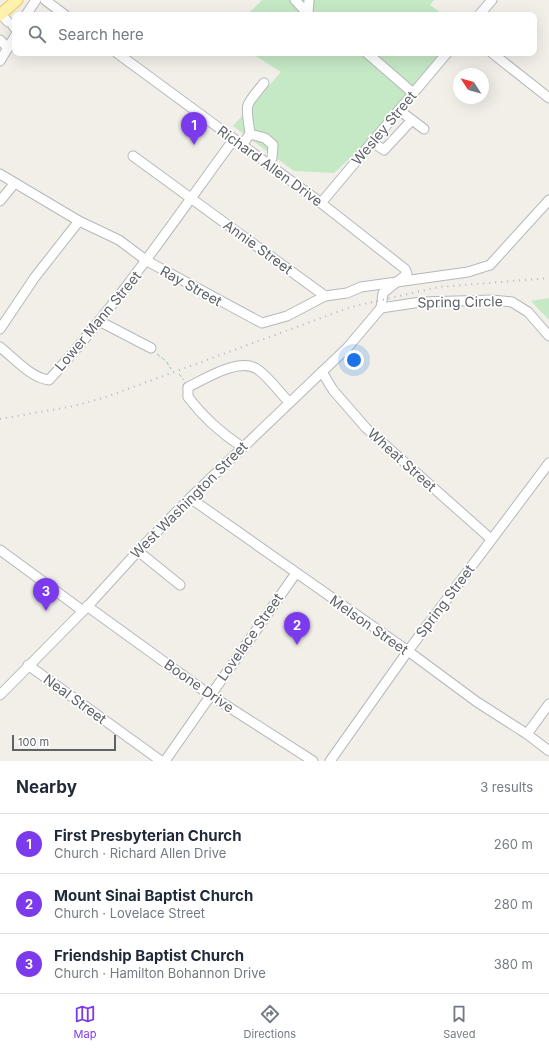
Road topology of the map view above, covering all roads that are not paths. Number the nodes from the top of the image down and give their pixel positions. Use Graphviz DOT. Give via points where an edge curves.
graph roads {
  1 [pos="17,0"];
  2 [pos="36,0"];
  3 [pos="45,0"];
  4 [pos="295,0"];
  5 [pos="309,0"];
  6 [pos="492,0"];
  7 [pos="28,12"];
  8 [pos="62,12"];
  9 [pos="305,12"];
  10 [pos="308,12"];
  11 [pos="482,12"];
  12 [pos="8,21"];
  13 [pos="0,40"];
  14 [pos="12,41"];
  15 [pos="8,48"];
  16 [pos="121,56"];
  17 [pos="370,56"];
  18 [pos="444,56"];
  19 [pos="496,56"];
  20 [pos="0,61"];
  21 [pos="264,83"];
  22 [pos="413,93"];
  23 [pos="549,98"];
  24 [pos="399,110"];
  25 [pos="411,121"];
  26 [pos="424,129"];
  27 [pos="250,134"];
  28 [pos="234,139"];
  29 [pos="372,142"];
  30 [pos="242,145"];
  31 [pos="133,156"];
  32 [pos="268,164"];
  33 [pos="0,174"];
  34 [pos="14,184"];
  35 [pos="191,198"];
  36 [pos="549,200"];
  37 [pos="0,201"];
  38 [pos="321,203"];
  39 [pos="79,221"];
  40 [pos="147,261"];
  41 [pos="395,282"];
  42 [pos="325,296"];
  43 [pos="381,308"];
  44 [pos="99,321"];
  45 [pos="0,329"];
  46 [pos="549,336"];
  47 [pos="0,347"];
  48 [pos="151,348"];
  49 [pos="322,372"];
  50 [pos="289,402"];
  51 [pos="242,447"];
  52 [pos="549,463"];
  53 [pos="190,498"];
  54 [pos="491,539"];
  55 [pos="0,550"];
  56 [pos="138,550"];
  57 [pos="296,573"];
  58 [pos="180,585"];
  59 [pos="85,609"];
  60 [pos="408,651"];
  61 [pos="28,665"];
  62 [pos="0,695"];
  63 [pos="210,695"];
  64 [pos="549,704"];
  65 [pos="527,734"];
  66 [pos="549,751"];
  67 [pos="161,761"];
  68 [pos="165,761"];
  69 [pos="313,761"];
  70 [pos="330,761"];
  1 -- 12 [label="main road"];
  2 -- 7 [label="street"];
  3 -- 8 [label="street"];
  4 -- 9 [label="street"];
  5 -- 10 [label="street"];
  6 -- 11 [label="street"];
  13 -- 15 [label="street"];
  14 -- 15 [label="street"];
  15 -- 20 [label="street"];
  16 -- 28 [label="street, Richard Allen Drive"];
  17 -- 22 [label="street"];
  18 -- 22 [label="street, Wesley Street"];
  19 -- 23 [label="street"];
  21 -- 27 [label="street" via="246,104"];
  22 -- 24 [label="street, Wesley Street"];
  24 -- 25 [label="street"];
  24 -- 29 [label="street, Wesley Street"];
  25 -- 26 [label="street" via="414,120"];
  25 -- 29 [label="street" via="384,150"];
  27 -- 30 [label="street"];
  27 -- 32 [label="street" via="265,138 273,145 272,158"];
  28 -- 30 [label="street, Richard Allen Drive"];
  28 -- 35 [label="street, Lower Mann Street"];
  29 -- 38 [label="street, Wesley Street"];
  30 -- 32 [label="street, Richard Allen Drive"];
  31 -- 35 [label="street, Annie Street"];
  32 -- 38 [label="street, Richard Allen Drive"];
  33 -- 34 [label="street, Ray Street"];
  34 -- 37 [label="street"];
  34 -- 39 [label="street, Ray Street"];
  35 -- 40 [label="street, Lower Mann Street"];
  35 -- 42 [label="street, Annie Street"];
  36 -- 41 [label="street" via="490,265 468,272"];
  38 -- 41 [label="street, Richard Allen Drive" via="404,269 407,274"];
  39 -- 40 [label="street, Ray Street" via="119,240"];
  39 -- 45 [label="street" via="35,277"];
  40 -- 42 [label="street, Ray Street" via="262,323 287,316"];
  40 -- 44 [label="street, Lower Mann Street"];
  41 -- 42 [label="street, Ray Street"];
  41 -- 43 [label="street" via="383,293"];
  43 -- 46 [label="street, Spring Circle" via="421,302 512,302 528,312"];
  43 -- 49 [label="street, West Washington Street" via="348,347"];
  44 -- 47 [label="street, Lower Mann Street" via="49,380 42,379 30,371"];
  44 -- 48 [label="street"];
  49 -- 50 [label="street, West Washington Street"];
  49 -- 54 [label="street, Wheat Street" via="333,390 366,428"];
  50 -- 51 [label="street, West Washington Street"];
  50 -- 51 [label="street" via="257,369 249,366 235,366 188,387 188,397 199,412"];
  51 -- 53 [label="street, West Washington Street"];
  52 -- 54 [label="street, Spring Street"];
  53 -- 56 [label="street, West Washington Street"];
  53 -- 57 [label="street, Melson Street"];
  54 -- 60 [label="street, Spring Street"];
  55 -- 59 [label="street, Boone Drive"];
  56 -- 58 [label="street"];
  56 -- 59 [label="street, West Washington Street"];
  57 -- 60 [label="street, Melson Street"];
  57 -- 63 [label="street, Lovelace Street"];
  59 -- 61 [label="street, West Washington Street"];
  59 -- 63 [label="street, Boone Drive"];
  60 -- 65 [label="street, Melson Street" via="477,702"];
  60 -- 70 [label="street, Spring Street"];
  61 -- 62 [label="street, West Washington Street"];
  61 -- 67 [label="street, Neal Street"];
  63 -- 68 [label="street, Lovelace Street"];
  63 -- 69 [label="street, Boone Drive"];
  64 -- 65 [label="street"];
  65 -- 66 [label="street, Melson Street"];
}
